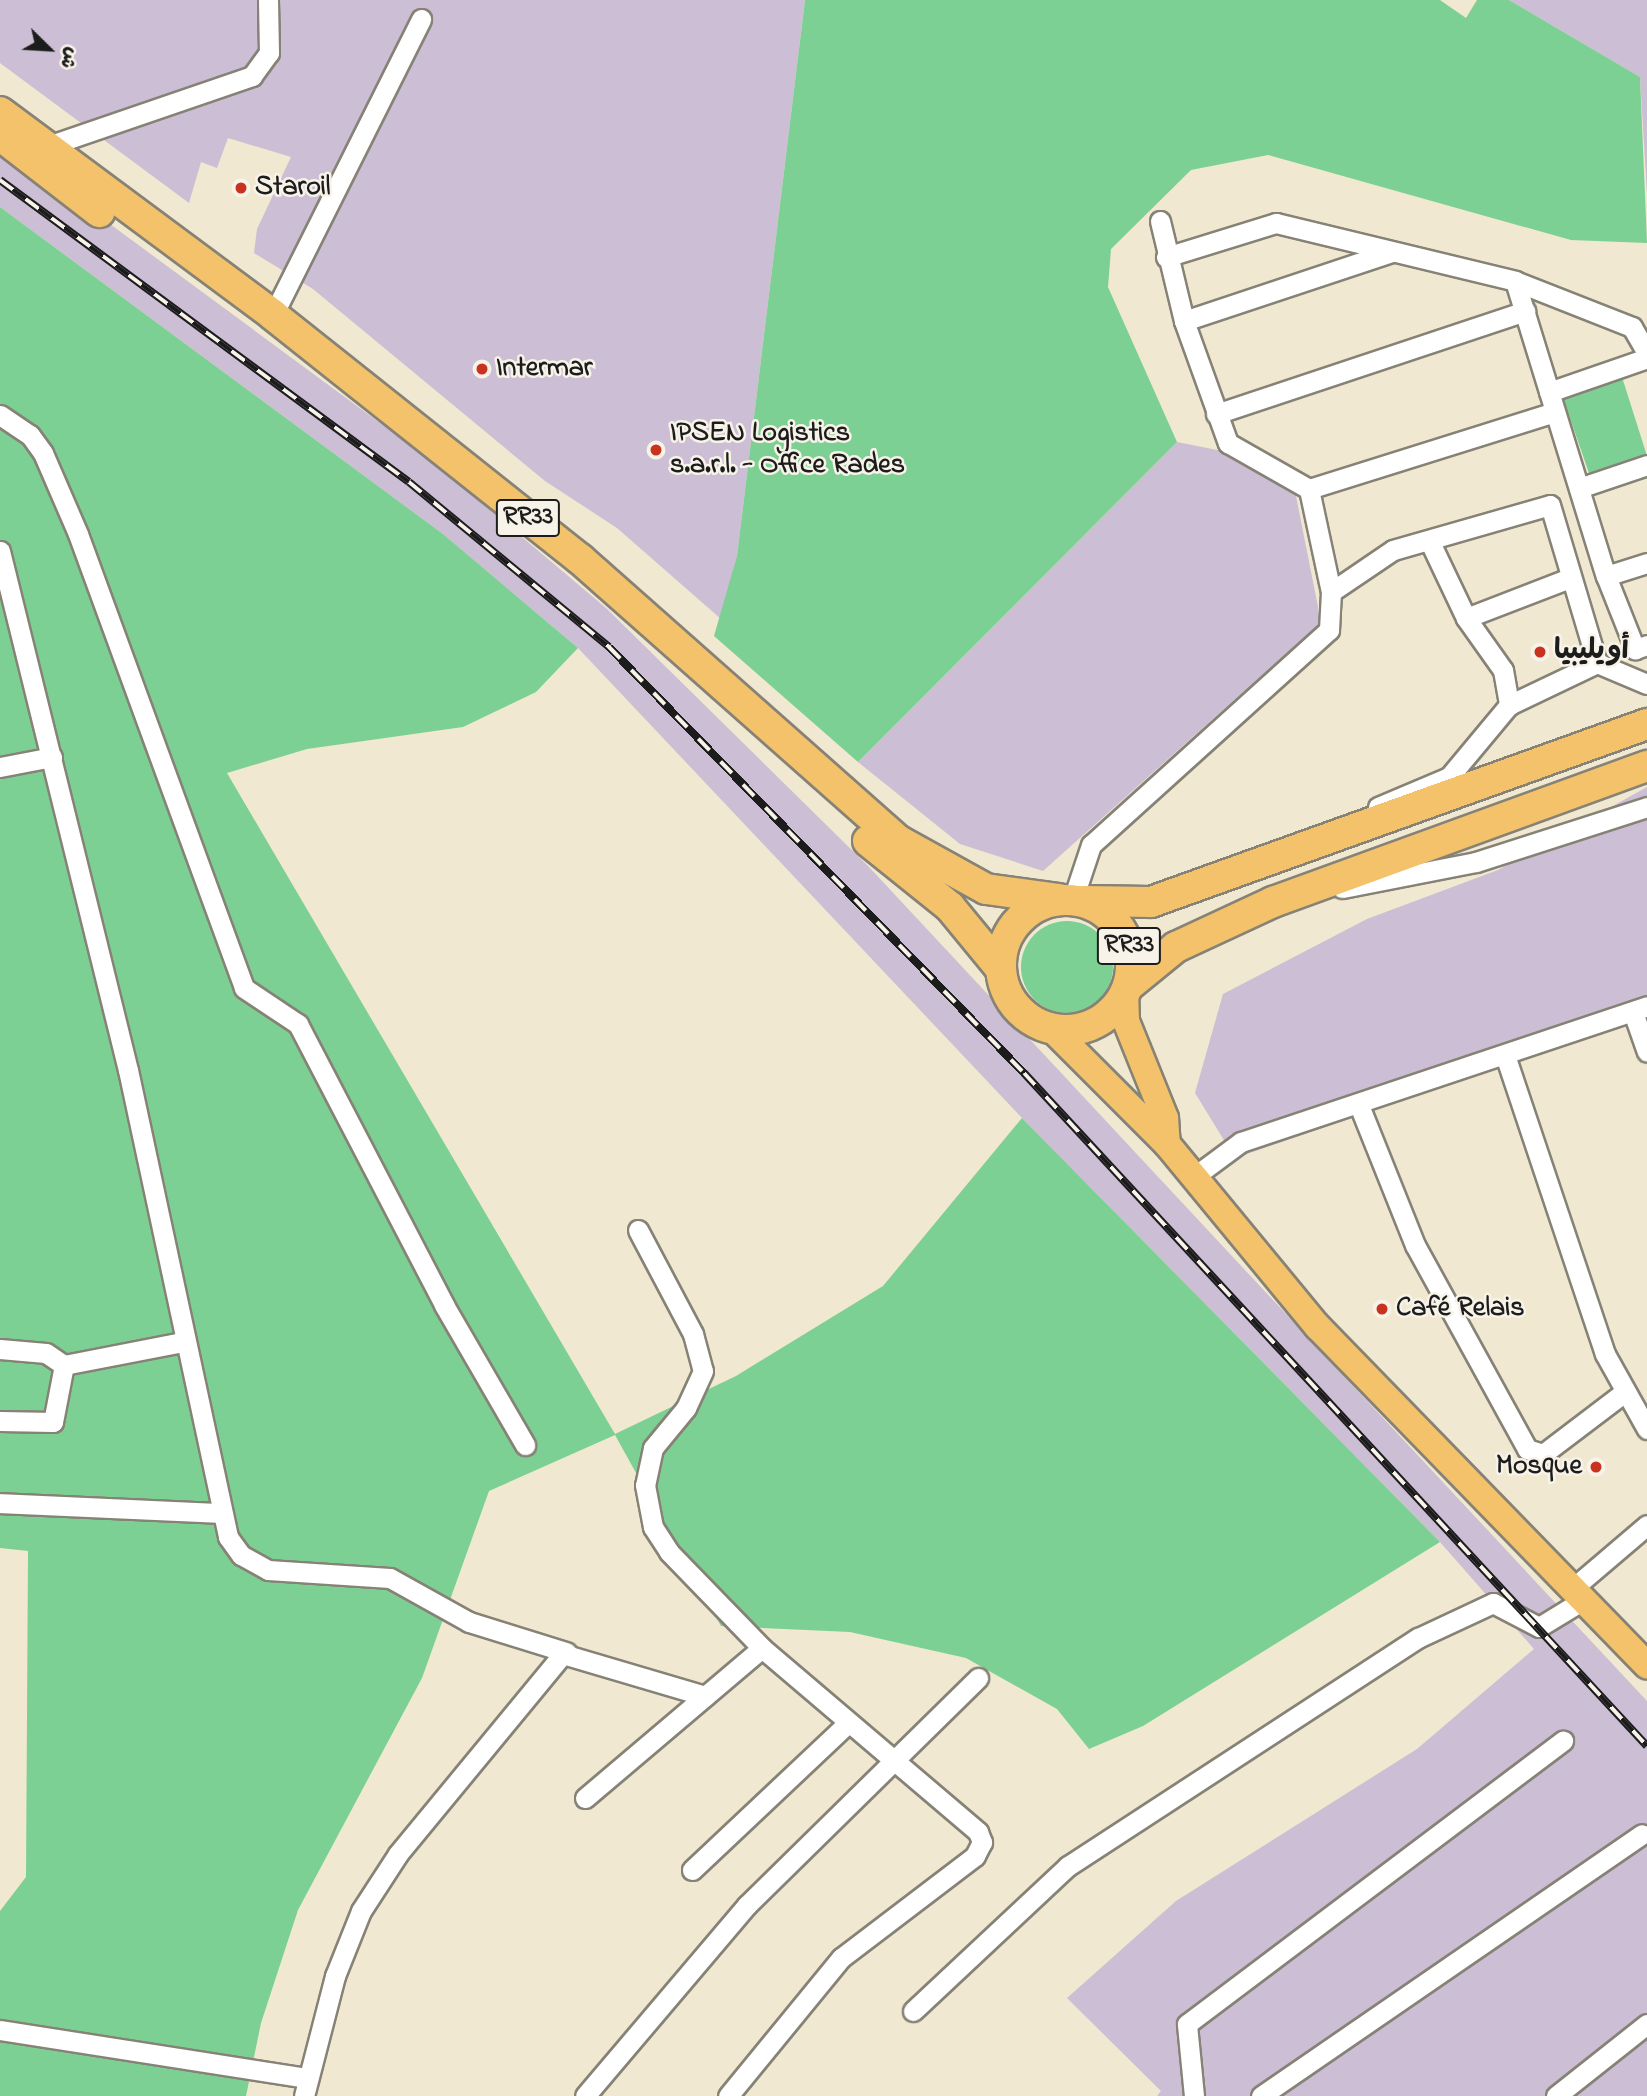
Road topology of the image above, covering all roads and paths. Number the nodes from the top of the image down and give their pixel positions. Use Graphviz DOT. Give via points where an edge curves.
graph roads {
  1 [pos="268,0"];
  2 [pos="421,19"];
  3 [pos="0,112"];
  4 [pos="0,135"];
  5 [pos="45,147"];
  6 [pos="1160,221"];
  7 [pos="1393,252"];
  8 [pos="1166,257"];
  9 [pos="1515,281"];
  10 [pos="1525,311"];
  11 [pos="273,316"];
  12 [pos="1184,321"];
  13 [pos="1647,355"];
  14 [pos="1552,402"];
  15 [pos="1216,414"];
  16 [pos="0,415"];
  17 [pos="1647,465"];
  18 [pos="1579,488"];
  19 [pos="1309,489"];
  20 [pos="1429,540"];
  21 [pos="0,551"];
  22 [pos="1647,563"];
  23 [pos="1606,576"];
  24 [pos="1567,579"];
  25 [pos="1331,592"];
  26 [pos="1466,618"];
  27 [pos="1647,645"];
  28 [pos="1597,663"];
  29 [pos="1647,684"];
  30 [pos="1508,705"];
  31 [pos="1647,724"];
  32 [pos="52,757"];
  33 [pos="0,766"];
  34 [pos="1647,766"];
  35 [pos="1647,807"];
  36 [pos="1335,836"];
  37 [pos="1072,900"];
  38 [pos="1273,902"];
  39 [pos="1001,969"];
  40 [pos="1126,989"];
  41 [pos="1640,1009"];
  42 [pos="1052,1029"];
  43 [pos="1647,1052"];
  44 [pos="1506,1058"];
  45 [pos="1359,1105"];
  46 [pos="1167,1143"];
  47 [pos="1195,1176"];
  48 [pos="638,1230"];
  49 [pos="182,1342"];
  50 [pos="0,1349"];
  51 [pos="64,1365"];
  52 [pos="1622,1394"];
  53 [pos="0,1421"];
  54 [pos="1647,1429"];
  55 [pos="525,1445"];
  56 [pos="0,1503"];
  57 [pos="219,1513"];
  58 [pos="1647,1525"];
  59 [pos="1578,1594"];
  60 [pos="762,1648"];
  61 [pos="566,1652"];
  62 [pos="1647,1665"];
  63 [pos="978,1678"];
  64 [pos="705,1696"];
  65 [pos="847,1724"];
  66 [pos="1563,1741"];
  67 [pos="897,1758"];
  68 [pos="585,1798"];
  69 [pos="1642,1835"];
  70 [pos="692,1870"];
  71 [pos="913,2011"];
  72 [pos="1647,2024"];
  73 [pos="0,2030"];
  74 [pos="305,2087"];
  75 [pos="585,2096"];
  76 [pos="727,2096"];
  77 [pos="1194,2096"];
  78 [pos="1261,2096"];
  79 [pos="1556,2096"];
  1 -- 5 [label="street" via="269,53 252,76"];
  2 -- 11 [label="street"];
  3 -- 5 [label="highway, RR33"];
  4 -- 39 [label="highway, RR33" via="568,567 657,654 719,701 850,826 950,908"];
  5 -- 11 [label="highway, RR33"];
  6 -- 8 [label="street"];
  7 -- 8 [label="street" via="1276,223"];
  7 -- 9 [label="street"];
  7 -- 12 [label="street"];
  8 -- 12 [label="street"];
  9 -- 10 [label="street"];
  9 -- 13 [label="street" via="1632,327"];
  10 -- 14 [label="street"];
  10 -- 15 [label="street"];
  11 -- 37 [label="highway, RR33" via="580,559 899,841 986,889"];
  12 -- 15 [label="street"];
  13 -- 14 [label="street"];
  14 -- 18 [label="street"];
  14 -- 19 [label="street"];
  15 -- 19 [label="street" via="1228,443"];
  16 -- 55 [label="street" via="30,435 43,453 78,534 244,988 298,1024 444,1305"];
  17 -- 18 [label="street"];
  18 -- 23 [label="street"];
  19 -- 25 [label="street"];
  20 -- 24 [label="street" via="1550,505 1572,564"];
  20 -- 25 [label="street" via="1393,550"];
  20 -- 26 [label="street"];
  21 -- 32 [label="street"];
  22 -- 23 [label="street"];
  23 -- 27 [label="street" via="1635,649"];
  24 -- 26 [label="street"];
  24 -- 28 [label="street"];
  25 -- 37 [label="street" via="1329,630 1091,845"];
  26 -- 30 [label="street" via="1503,670"];
  28 -- 29 [label="street"];
  28 -- 30 [label="street"];
  30 -- 36 [label="street" via="1450,777 1387,802"];
  31 -- 36 [label="highway"];
  32 -- 33 [label="street"];
  32 -- 49 [label="street" via="128,1070"];
  34 -- 38 [label="highway"];
  35 -- 38 [label="street" via="1476,862"];
  36 -- 37 [label="highway" via="1150,902"];
  37 -- 39 [label="highway" via="1032,910 1010,931"];
  37 -- 40 [label="highway, RR33" via="1111,916 1128,942"];
  38 -- 40 [label="highway" via="1176,947"];
  39 -- 42 [label="highway, RR33" via="1017,1008"];
  40 -- 42 [label="highway, RR33" via="1089,1027"];
  40 -- 46 [label="main road, RR33" via="1126,1021 1165,1118"];
  41 -- 43 [label="street"];
  41 -- 44 [label="street"];
  42 -- 46 [label="main road, RR33"];
  44 -- 45 [label="street"];
  44 -- 52 [label="street"];
  45 -- 47 [label="street" via="1241,1142"];
  45 -- 52 [label="street" via="1415,1245 1527,1449 1543,1454"];
  46 -- 47 [label="main road, RR33"];
  47 -- 59 [label="main road, RR33" via="1318,1327"];
  48 -- 60 [label="street" via="693,1334 704,1371 686,1408 653,1448 645,1485 653,1527 669,1552"];
  49 -- 51 [label="street"];
  49 -- 57 [label="street"];
  50 -- 51 [label="street" via="46,1353"];
  51 -- 53 [label="street" via="53,1422"];
  52 -- 54 [label="street"];
  56 -- 57 [label="street"];
  57 -- 61 [label="street" via="241,1555 268,1570 390,1577 469,1622"];
  58 -- 59 [label="street"];
  59 -- 62 [label="main road, RR33"];
  59 -- 71 [label="street" via="1539,1628 1493,1603 1419,1638 1068,1866"];
  60 -- 64 [label="street"];
  60 -- 65 [label="street"];
  61 -- 64 [label="street"];
  61 -- 74 [label="street" via="398,1854 361,1911"];
  63 -- 67 [label="street"];
  64 -- 68 [label="street"];
  65 -- 67 [label="street"];
  65 -- 70 [label="street"];
  66 -- 77 [label="street" via="1187,2024"];
  67 -- 75 [label="street" via="747,1905"];
  67 -- 76 [label="street" via="978,1832 982,1842 975,1856 841,1958"];
  69 -- 78 [label="street"];
  72 -- 79 [label="street"];
  73 -- 74 [label="street"];
}
